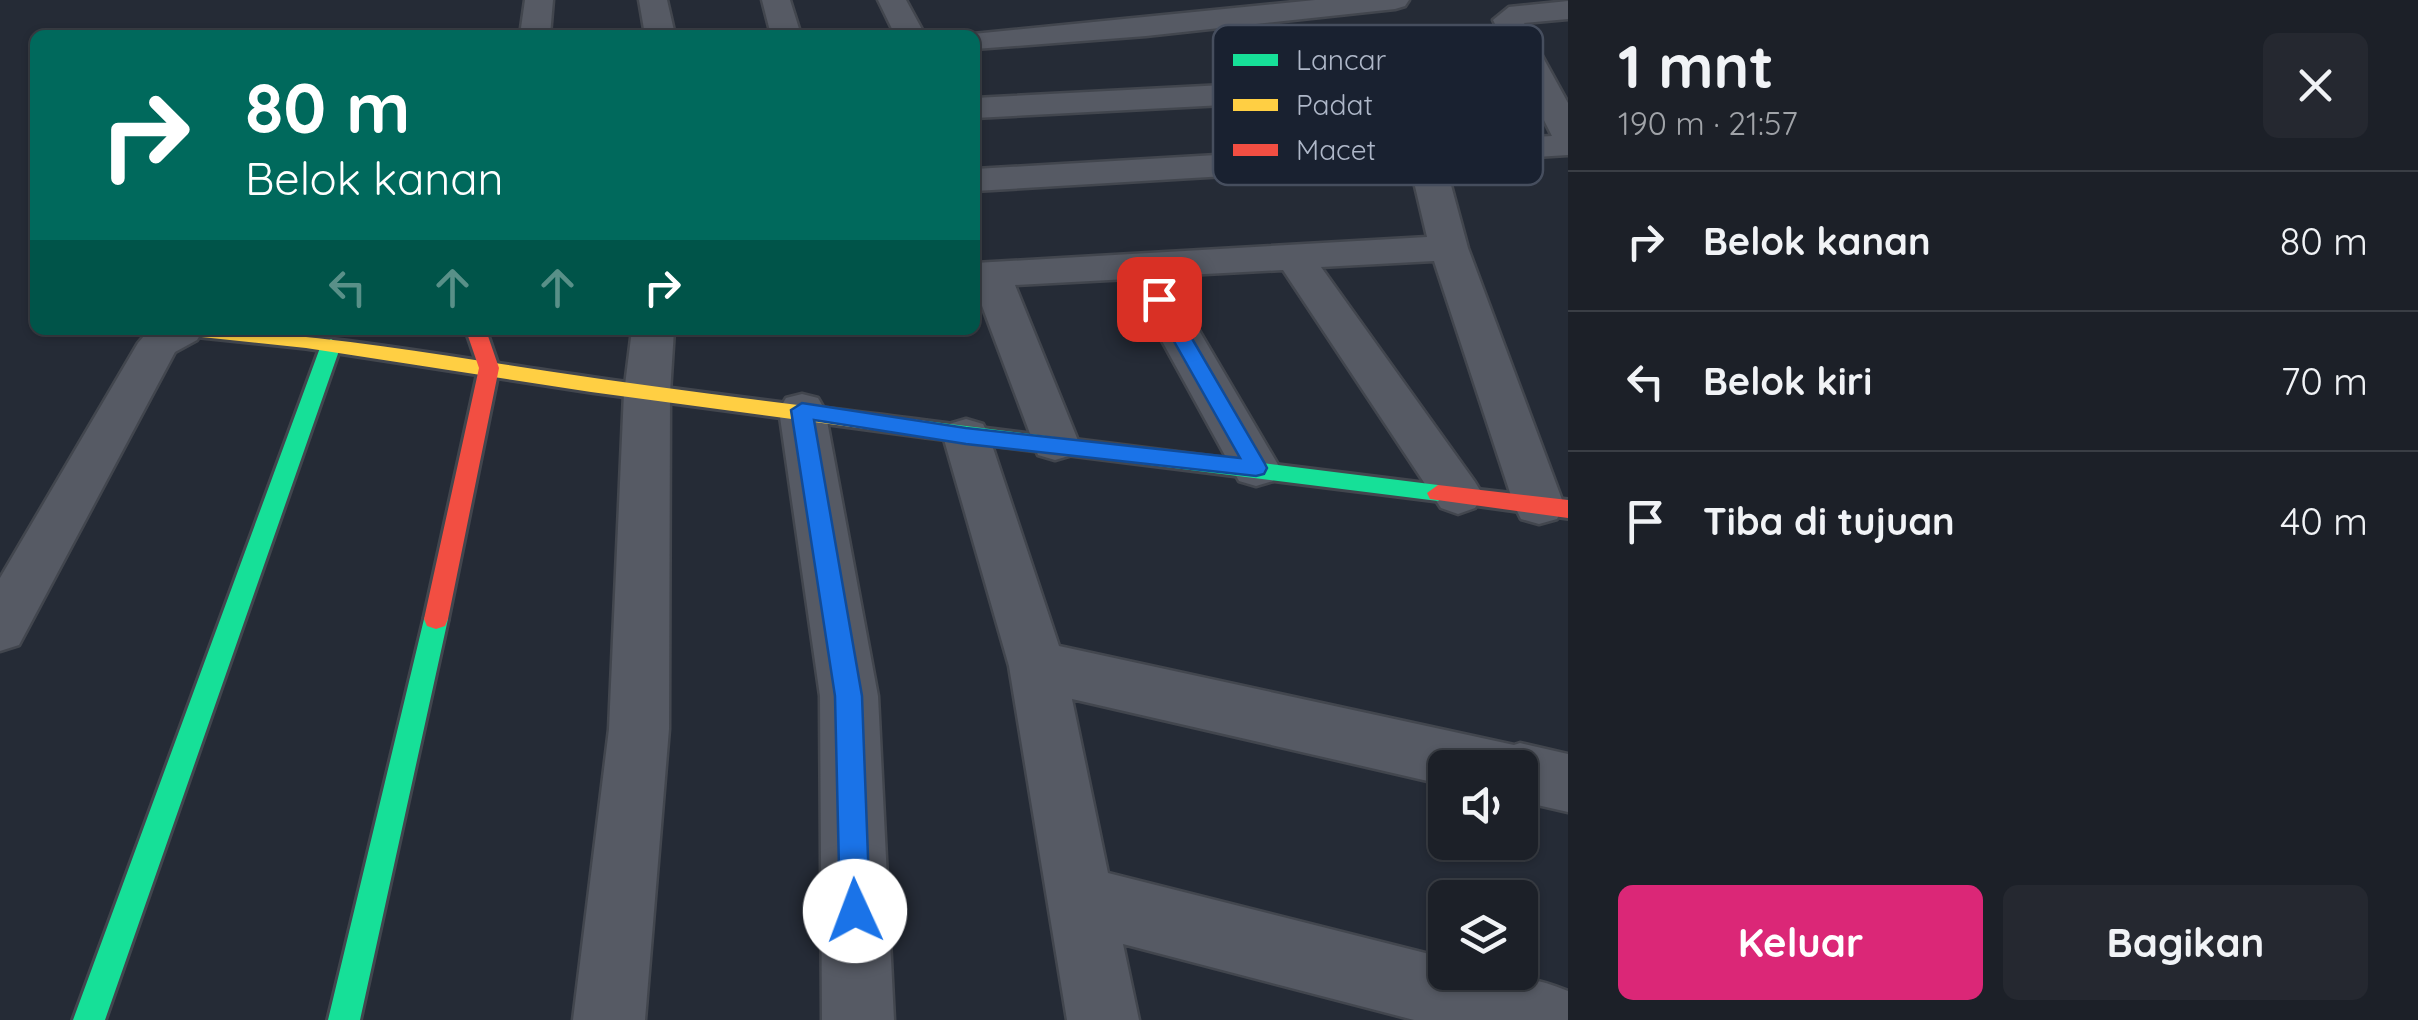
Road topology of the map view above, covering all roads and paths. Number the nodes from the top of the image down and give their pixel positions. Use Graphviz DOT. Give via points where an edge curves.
graph roads {
  1 [pos="538,0"];
  2 [pos="653,0"];
  3 [pos="776,0"];
  4 [pos="892,0"];
  5 [pos="1124,0"];
  6 [pos="1395,0"];
  7 [pos="1358,2"];
  8 [pos="1506,7"];
  9 [pos="1249,8"];
  10 [pos="1568,10"];
  11 [pos="1146,27"];
  12 [pos="535,30"];
  13 [pos="659,30"];
  14 [pos="785,30"];
  15 [pos="907,30"];
  16 [pos="980,38"];
  17 [pos="1543,86"];
  18 [pos="980,109"];
  19 [pos="1213,116"];
  20 [pos="1568,134"];
  21 [pos="1078,138"];
  22 [pos="1213,143"];
  23 [pos="1568,145"];
  24 [pos="1543,146"];
  25 [pos="980,178"];
  26 [pos="1441,185"];
  27 [pos="1449,248"];
  28 [pos="1294,256"];
  29 [pos="1140,266"];
  30 [pos="983,274"];
  31 [pos="173,335"];
  32 [pos="289,335"];
  33 [pos="478,335"];
  34 [pos="653,335"];
  35 [pos="332,346"];
  36 [pos="488,368"];
  37 [pos="647,393"];
  38 [pos="802,410"];
  39 [pos="966,436"];
  40 [pos="1055,443"];
  41 [pos="1256,468"];
  42 [pos="1458,494"];
  43 [pos="1554,507"];
  44 [pos="0,628"];
  45 [pos="1037,666"];
  46 [pos="1428,753"];
  47 [pos="1538,776"];
  48 [pos="1568,783"];
  49 [pos="1079,899"];
  50 [pos="89,1020"];
  51 [pos="344,1020"];
  52 [pos="608,1020"];
  53 [pos="858,1020"];
  54 [pos="1103,1020"];
  55 [pos="1551,1020"];
  1 -- 12 [label="street"];
  2 -- 13 [label="street"];
  3 -- 14 [label="street"];
  4 -- 15 [label="street"];
  5 -- 11 [label="street"];
  6 -- 7 [label="street"];
  7 -- 9 [label="street"];
  8 -- 10 [label="street"];
  9 -- 11 [label="street"];
  11 -- 16 [label="street" via="1020,23"];
  17 -- 20 [label="street"];
  18 -- 21 [label="street"];
  19 -- 21 [label="street"];
  21 -- 22 [label="street"];
  21 -- 25 [label="street"];
  23 -- 24 [label="street"];
  26 -- 27 [label="street"];
  27 -- 28 [label="street"];
  27 -- 43 [label="street"];
  28 -- 29 [label="street"];
  28 -- 42 [label="street"];
  29 -- 30 [label="street"];
  29 -- 41 [label="street"];
  30 -- 40 [label="street"];
  31 -- 44 [label="street" via="159,343"];
  32 -- 35 [label="street"];
  33 -- 36 [label="street"];
  34 -- 37 [label="street"];
  35 -- 36 [label="street"];
  35 -- 50 [label="street"];
  36 -- 37 [label="street"];
  36 -- 51 [label="street"];
  37 -- 38 [label="street"];
  37 -- 52 [label="street" via="639,730"];
  38 -- 39 [label="street"];
  38 -- 53 [label="street" via="848,696"];
  39 -- 40 [label="street"];
  39 -- 45 [label="street"];
  40 -- 41 [label="street"];
  41 -- 42 [label="street"];
  42 -- 43 [label="street"];
  45 -- 46 [label="street"];
  45 -- 49 [label="street"];
  47 -- 48 [label="street"];
  49 -- 54 [label="street"];
  49 -- 55 [label="street"];
}
